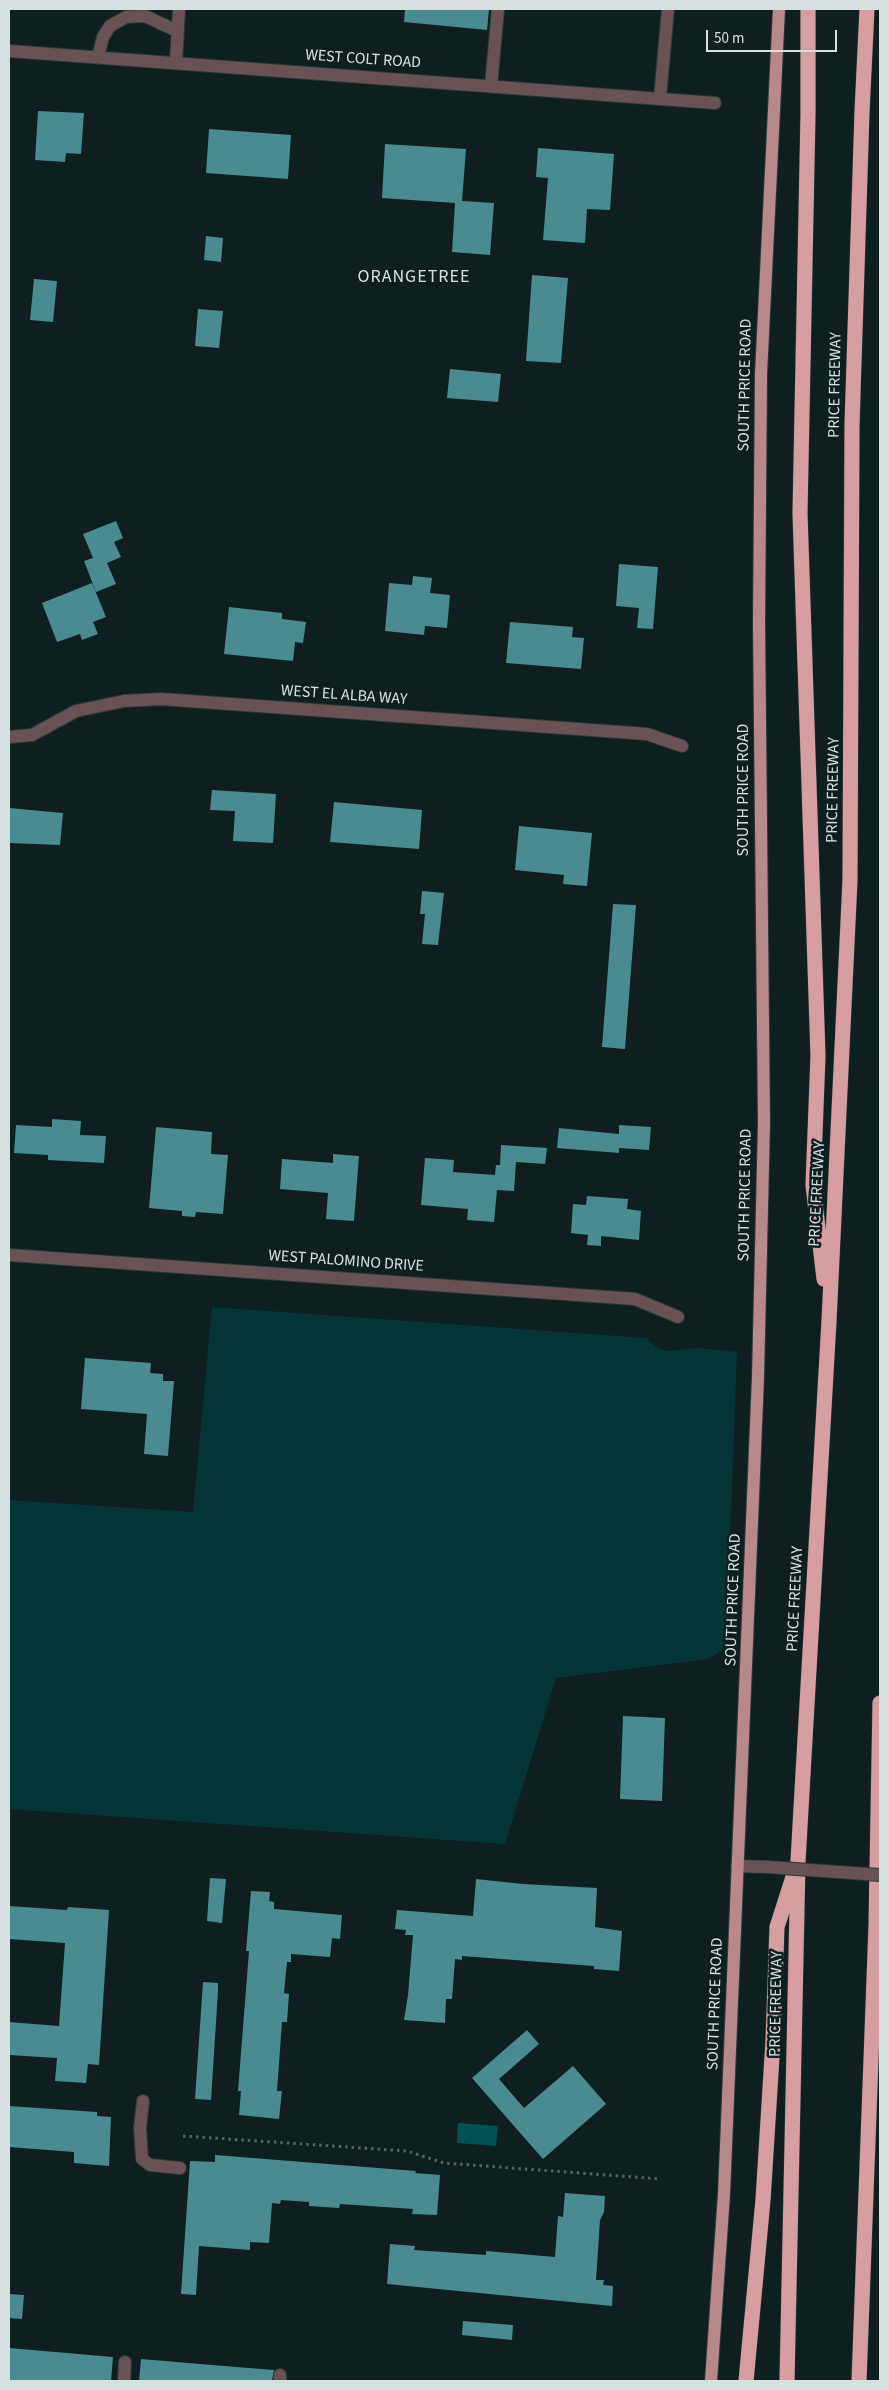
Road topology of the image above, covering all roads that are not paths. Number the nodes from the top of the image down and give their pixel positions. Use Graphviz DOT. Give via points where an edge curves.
graph roads {
  1 [pos="179,9"];
  2 [pos="498,9"];
  3 [pos="668,9"];
  4 [pos="779,9"];
  5 [pos="808,9"];
  6 [pos="868,9"];
  7 [pos="177,31"];
  8 [pos="9,51"];
  9 [pos="98,57"];
  10 [pos="176,63"];
  11 [pos="491,86"];
  12 [pos="660,98"];
  13 [pos="715,103"];
  14 [pos="9,737"];
  15 [pos="682,746"];
  16 [pos="9,1255"];
  17 [pos="678,1317"];
  18 [pos="829,1321"];
  19 [pos="880,1703"];
  20 [pos="798,1861"];
  21 [pos="737,1866"];
  22 [pos="880,1875"];
  23 [pos="876,1926"];
  24 [pos="880,1942"];
  25 [pos="143,2101"];
  26 [pos="180,2168"];
  27 [pos="125,2362"];
  28 [pos="124,2381"];
  29 [pos="711,2381"];
  30 [pos="746,2381"];
  31 [pos="788,2381"];
  32 [pos="859,2381"];
  1 -- 7 [label="street"];
  2 -- 11 [label="street"];
  3 -- 12 [label="street"];
  4 -- 21 [label="main road, SOUTH PRICE ROAD" via="761,374 759,633 764,1123 759,1367"];
  5 -- 18 [label="highway" via="800,513 818,1056 813,1185"];
  6 -- 18 [label="highway, PRICE FREEWAY" via="852,425 850,880"];
  7 -- 9 [label="street" via="145,16 126,17 106,31"];
  7 -- 10 [label="street"];
  8 -- 9 [label="street, WEST COLT ROAD"];
  9 -- 10 [label="street, WEST COLT ROAD"];
  10 -- 11 [label="street, WEST COLT ROAD"];
  11 -- 12 [label="street, WEST COLT ROAD"];
  12 -- 13 [label="street, WEST COLT ROAD"];
  14 -- 15 [label="street, WEST EL ALBA WAY" via="32,735 76,710 124,701 161,699 647,734"];
  16 -- 17 [label="street, WEST PALOMINO DRIVE" via="635,1299"];
  18 -- 20 [label="highway, PRICE FREEWAY"];
  19 -- 23 [label="highway"];
  20 -- 30 [label="highway" via="777,1927 773,2041"];
  20 -- 31 [label="highway, PRICE FREEWAY"];
  21 -- 22 [label="street, bridge"];
  21 -- 29 [label="main road, SOUTH PRICE ROAD" via="724,2194"];
  23 -- 24 [label="highway"];
  23 -- 32 [label="highway"];
  25 -- 26 [label="street" via="140,2128 142,2160 150,2165"];
  27 -- 28 [label="street"];
}
